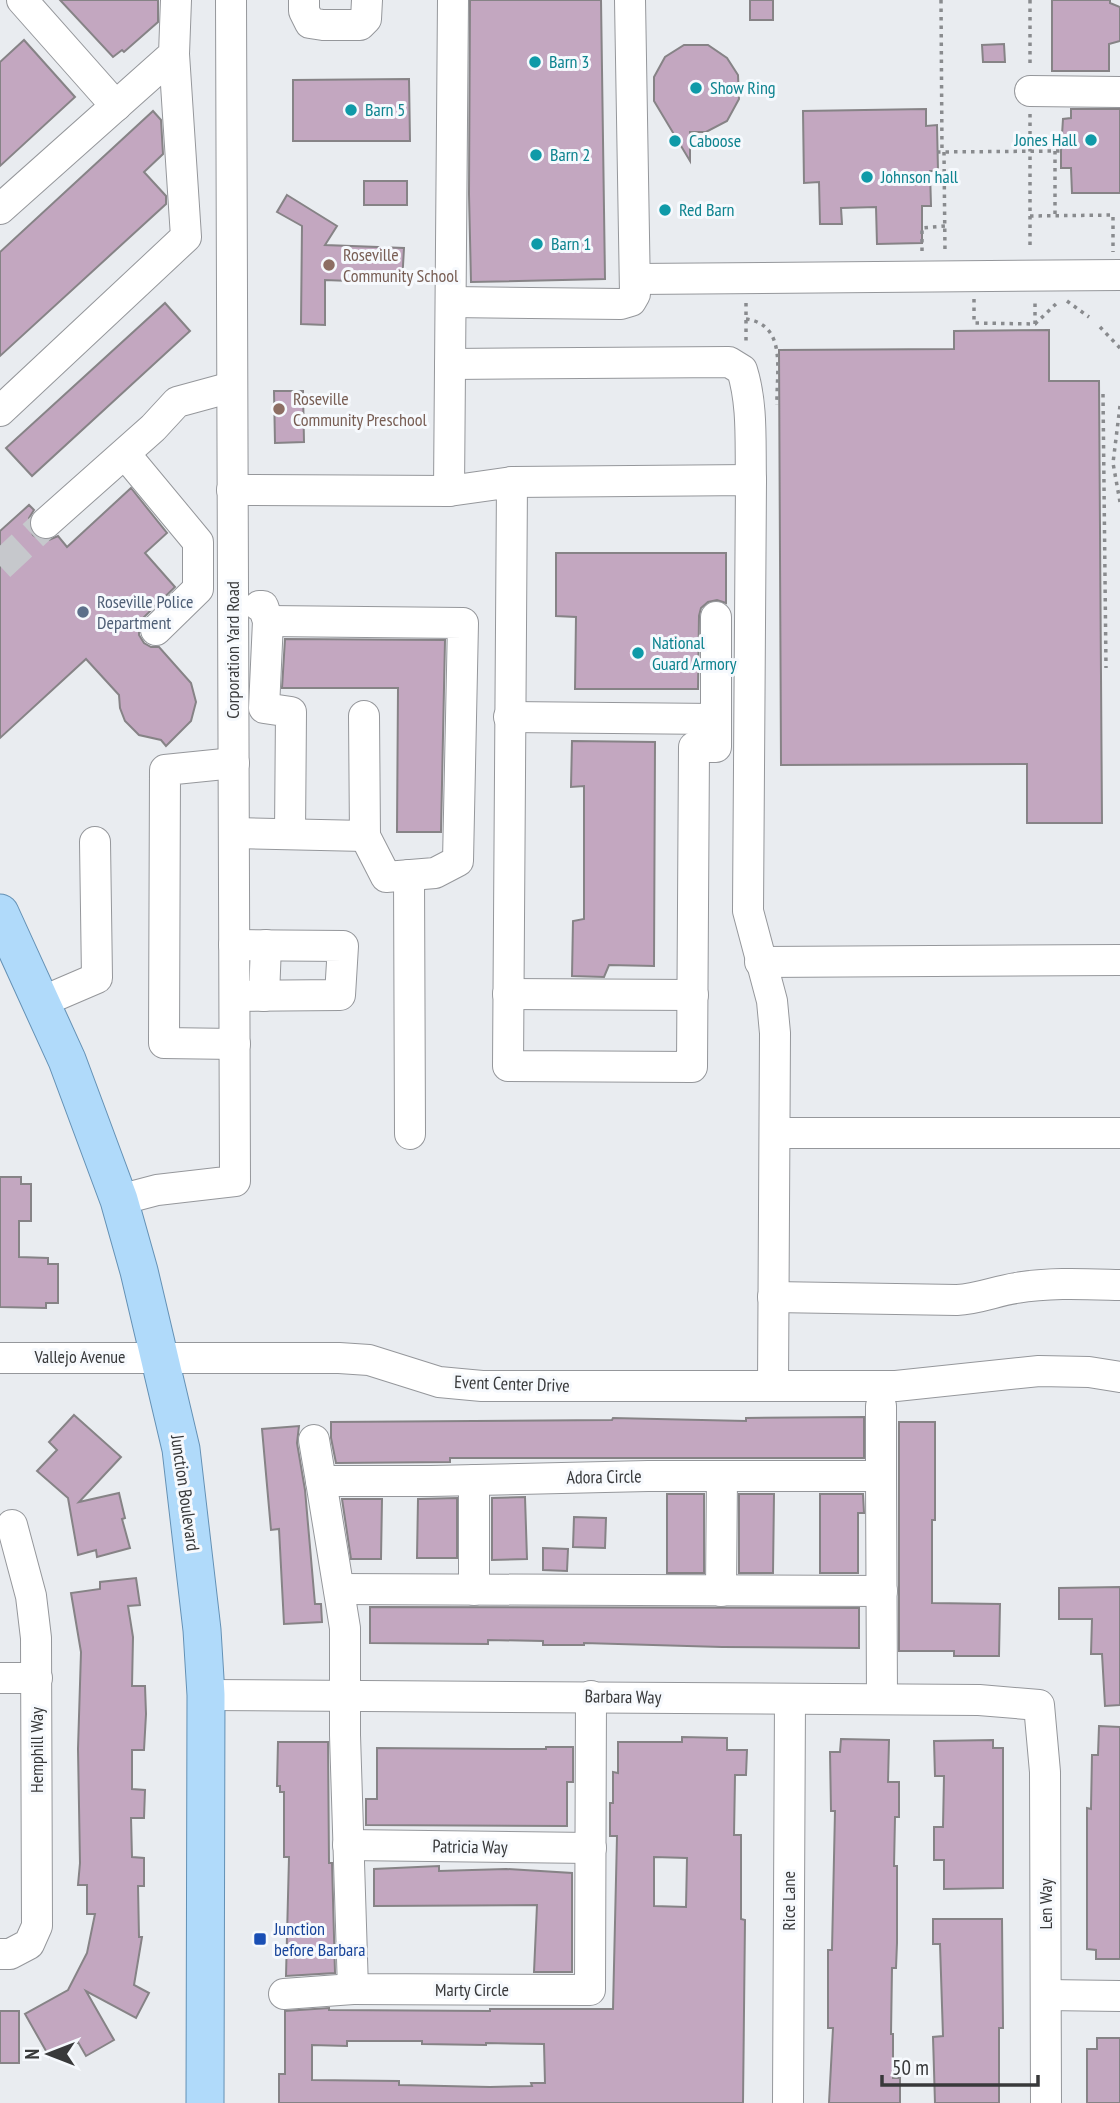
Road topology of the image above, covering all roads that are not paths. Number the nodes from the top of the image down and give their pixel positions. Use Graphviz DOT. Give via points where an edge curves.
graph roads {
  1 [pos="6,0"];
  2 [pos="22,0"];
  3 [pos="176,0"];
  4 [pos="231,0"];
  5 [pos="304,0"];
  6 [pos="367,0"];
  7 [pos="453,0"];
  8 [pos="630,0"];
  9 [pos="0,5"];
  10 [pos="174,54"];
  11 [pos="1030,91"];
  12 [pos="1120,92"];
  13 [pos="116,106"];
  14 [pos="0,209"];
  15 [pos="1117,275"];
  16 [pos="635,279"];
  17 [pos="451,302"];
  18 [pos="450,364"];
  19 [pos="232,387"];
  20 [pos="0,411"];
  21 [pos="125,454"];
  22 [pos="751,480"];
  23 [pos="512,482"];
  24 [pos="232,490"];
  25 [pos="449,491"];
  26 [pos="46,523"];
  27 [pos="233,606"];
  28 [pos="716,617"];
  29 [pos="268,621"];
  30 [pos="156,630"];
  31 [pos="364,716"];
  32 [pos="509,717"];
  33 [pos="716,719"];
  34 [pos="233,763"];
  35 [pos="234,833"];
  36 [pos="290,834"];
  37 [pos="365,836"];
  38 [pos="95,842"];
  39 [pos="410,875"];
  40 [pos="0,913"];
  41 [pos="234,944"];
  42 [pos="266,945"];
  43 [pos="1120,960"];
  44 [pos="760,962"];
  45 [pos="508,994"];
  46 [pos="693,995"];
  47 [pos="249,996"];
  48 [pos="41,1002"];
  49 [pos="234,1044"];
  50 [pos="775,1133"];
  51 [pos="1120,1133"];
  52 [pos="411,1134"];
  53 [pos="119,1200"];
  54 [pos="1120,1285"];
  55 [pos="774,1297"];
  56 [pos="159,1357"];
  57 [pos="0,1358"];
  58 [pos="1120,1377"];
  59 [pos="778,1386"];
  60 [pos="881,1406"];
  61 [pos="314,1440"];
  62 [pos="722,1476"];
  63 [pos="881,1476"];
  64 [pos="474,1480"];
  65 [pos="321,1481"];
  66 [pos="12,1525"];
  67 [pos="339,1589"];
  68 [pos="474,1590"];
  69 [pos="721,1591"];
  70 [pos="882,1591"];
  71 [pos="0,1678"];
  72 [pos="37,1678"];
  73 [pos="206,1695"];
  74 [pos="345,1695"];
  75 [pos="591,1696"];
  76 [pos="790,1699"];
  77 [pos="882,1699"];
  78 [pos="1040,1705"];
  79 [pos="348,1845"];
  80 [pos="591,1848"];
  81 [pos="0,1954"];
  82 [pos="353,1989"];
  83 [pos="284,1994"];
  84 [pos="1046,1996"];
  85 [pos="1120,1996"];
  86 [pos="205,2103"];
  87 [pos="788,2103"];
  88 [pos="1046,2103"];
  1 -- 9 [label="street"];
  2 -- 13 [label="street"];
  3 -- 10 [label="street"];
  4 -- 19 [label="street, Corporation Yard Road"];
  5 -- 6 [label="street" via="310,23 323,25 360,25 366,19"];
  7 -- 17 [label="street"];
  8 -- 16 [label="street"];
  10 -- 13 [label="street"];
  10 -- 20 [label="street" via="186,237"];
  11 -- 12 [label="street"];
  13 -- 14 [label="street"];
  15 -- 16 [label="street"];
  16 -- 17 [label="street" via="631,302 621,304"];
  17 -- 18 [label="street"];
  18 -- 22 [label="street" via="729,362 742,370 746,384"];
  18 -- 25 [label="street"];
  19 -- 21 [label="street" via="177,402"];
  19 -- 24 [label="street, Corporation Yard Road"];
  21 -- 26 [label="street"];
  21 -- 30 [label="street" via="198,542 198,589"];
  22 -- 23 [label="street"];
  22 -- 44 [label="street" via="748,911"];
  23 -- 25 [label="street"];
  23 -- 32 [label="street"];
  24 -- 25 [label="street"];
  24 -- 27 [label="street, Corporation Yard Road"];
  27 -- 29 [label="street" via="263,606"];
  27 -- 34 [label="street, Corporation Yard Road"];
  28 -- 33 [label="street"];
  29 -- 36 [label="street" via="264,708 291,712"];
  29 -- 39 [label="street" via="463,623 458,861 435,873"];
  31 -- 37 [label="street"];
  32 -- 33 [label="street"];
  32 -- 45 [label="street"];
  33 -- 46 [label="street" via="716,747 694,747"];
  34 -- 35 [label="street, Corporation Yard Road"];
  34 -- 49 [label="street" via="165,770 164,1043"];
  35 -- 36 [label="street"];
  35 -- 41 [label="street, Corporation Yard Road"];
  36 -- 37 [label="street"];
  37 -- 39 [label="street" via="386,877"];
  38 -- 48 [label="street" via="96,978"];
  39 -- 52 [label="street"];
  40 -- 48 [label="main road, Junction Boulevard"];
  41 -- 42 [label="street"];
  41 -- 47 [label="street, Corporation Yard Road"];
  42 -- 47 [label="street"];
  42 -- 47 [label="street" via="343,946 340,995"];
  43 -- 44 [label="street"];
  44 -- 50 [label="street" via="773,1012"];
  45 -- 46 [label="street"];
  45 -- 46 [label="street" via="508,1066 692,1067"];
  47 -- 49 [label="street, Corporation Yard Road"];
  48 -- 53 [label="main road, Junction Boulevard"];
  49 -- 53 [label="street, Corporation Yard Road" via="235,1181 157,1190"];
  50 -- 51 [label="street"];
  50 -- 55 [label="street"];
  53 -- 56 [label="main road, Junction Boulevard"];
  54 -- 55 [label="street" via="1016,1288 970,1300"];
  55 -- 59 [label="street"];
  56 -- 57 [label="street, Vallejo Avenue"];
  56 -- 59 [label="street, Event Center Drive" via="369,1360 439,1382 482,1386"];
  56 -- 73 [label="main road, Junction Boulevard" via="181,1448"];
  58 -- 59 [label="street, Event Center Drive" via="1040,1371 896,1386"];
  60 -- 63 [label="street"];
  61 -- 65 [label="street"];
  62 -- 63 [label="street, Adora Circle"];
  62 -- 64 [label="street, Adora Circle"];
  62 -- 69 [label="street"];
  63 -- 70 [label="street"];
  64 -- 65 [label="street, Adora Circle"];
  64 -- 68 [label="street"];
  65 -- 67 [label="street"];
  66 -- 72 [label="street, Hemphill Way" via="31,1596"];
  67 -- 68 [label="street"];
  67 -- 74 [label="street" via="345,1628"];
  68 -- 69 [label="street"];
  69 -- 70 [label="street"];
  70 -- 77 [label="street"];
  71 -- 72 [label="street"];
  72 -- 81 [label="street, Hemphill Way" via="37,1926 29,1944"];
  73 -- 74 [label="street, Barbara Way"];
  73 -- 86 [label="main road, Junction Boulevard"];
  74 -- 75 [label="street, Barbara Way"];
  74 -- 79 [label="street"];
  75 -- 76 [label="street, Barbara Way"];
  75 -- 80 [label="street, Marty Circle"];
  76 -- 77 [label="street, Barbara Way"];
  76 -- 87 [label="street, Rice Lane"];
  77 -- 78 [label="street, Barbara Way"];
  78 -- 84 [label="street, Len Way" via="1045,1772"];
  79 -- 80 [label="street, Patricia Way"];
  79 -- 82 [label="street"];
  80 -- 82 [label="street, Marty Circle" via="590,1990"];
  82 -- 83 [label="street"];
  84 -- 85 [label="street"];
  84 -- 88 [label="street, Len Way"];
}
